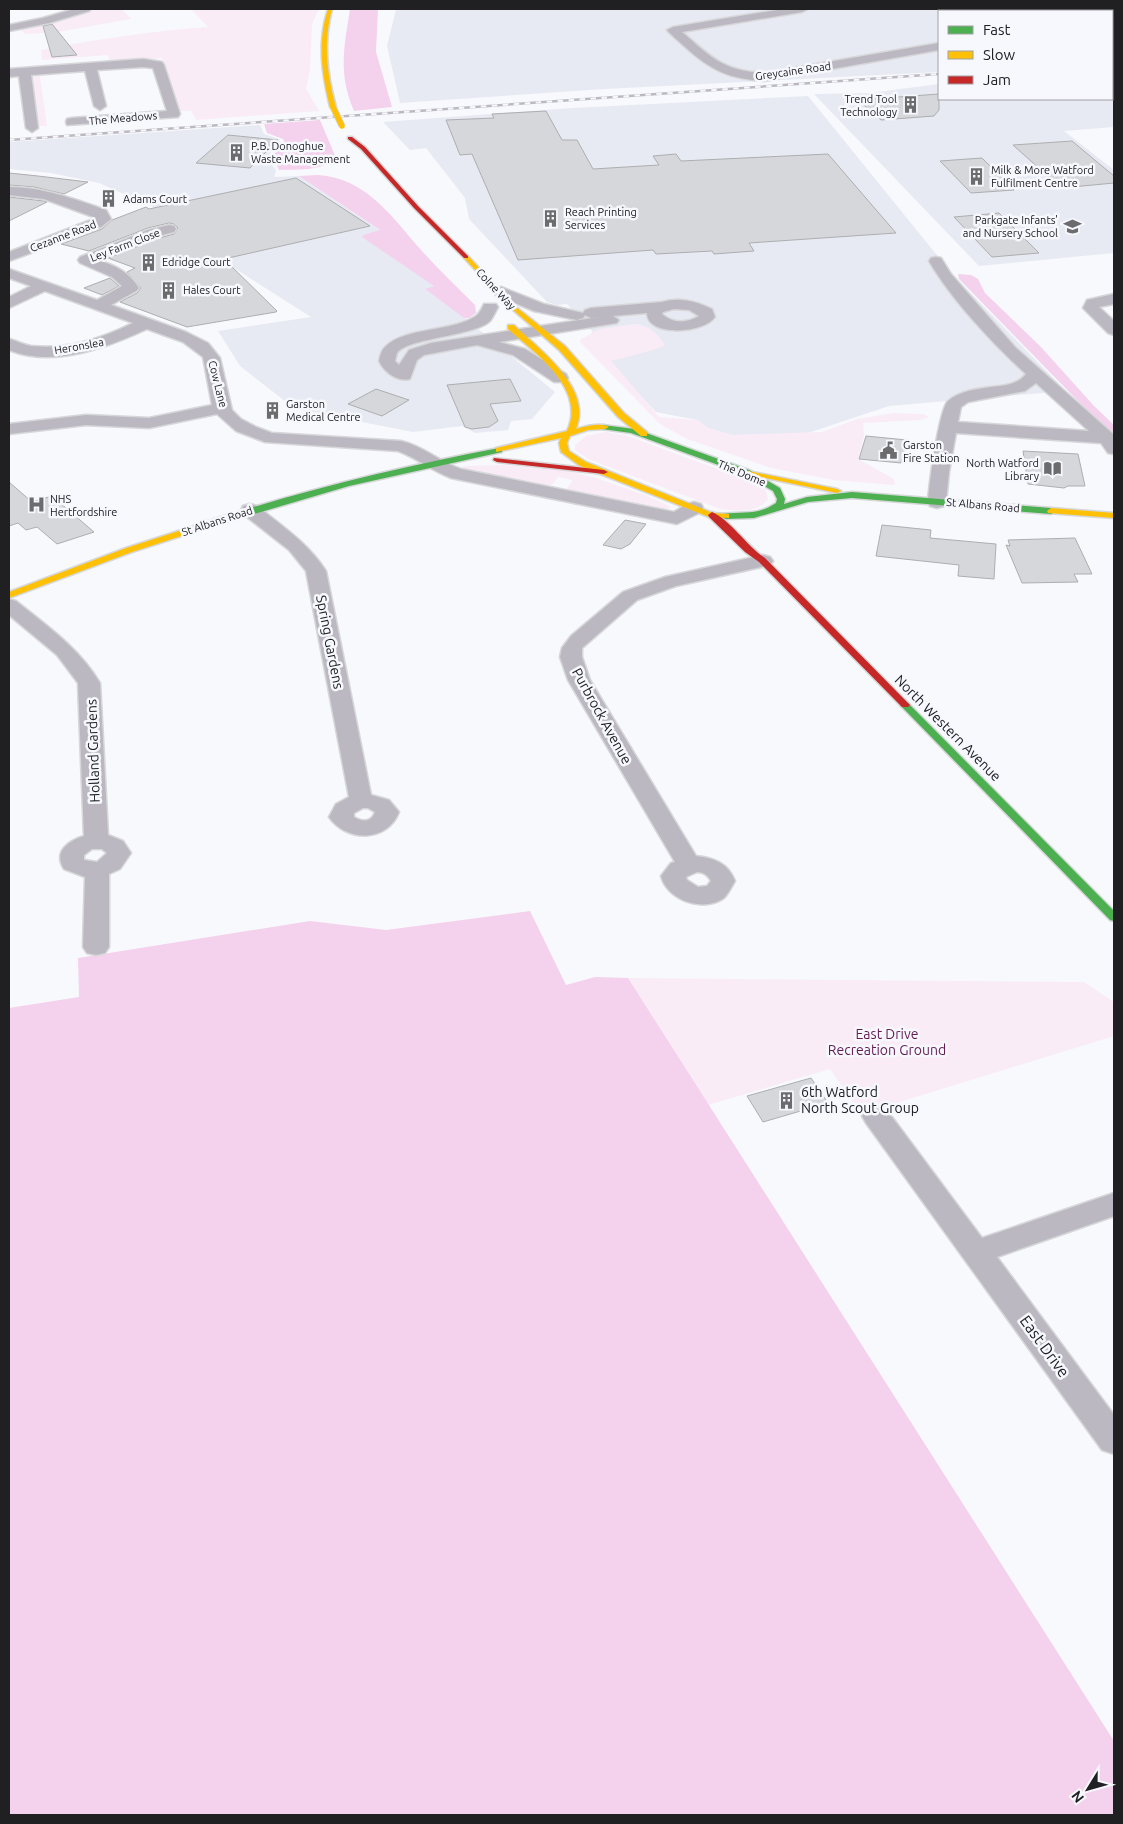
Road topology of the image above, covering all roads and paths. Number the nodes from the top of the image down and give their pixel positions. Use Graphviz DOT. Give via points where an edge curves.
graph roads {
  1 [pos="85,9"];
  2 [pos="330,9"];
  3 [pos="802,9"];
  4 [pos="9,28"];
  5 [pos="938,47"];
  6 [pos="90,67"];
  7 [pos="25,72"];
  8 [pos="9,74"];
  9 [pos="100,106"];
  10 [pos="72,122"];
  11 [pos="46,127"];
  12 [pos="350,138"];
  13 [pos="382,187"];
  14 [pos="9,191"];
  15 [pos="168,229"];
  16 [pos="9,257"];
  17 [pos="936,261"];
  18 [pos="9,273"];
  19 [pos="43,286"];
  20 [pos="500,292"];
  21 [pos="1114,299"];
  22 [pos="9,303"];
  23 [pos="485,303"];
  24 [pos="97,306"];
  25 [pos="577,315"];
  26 [pos="612,320"];
  27 [pos="146,323"];
  28 [pos="523,327"];
  29 [pos="1114,330"];
  30 [pos="443,333"];
  31 [pos="464,342"];
  32 [pos="9,344"];
  33 [pos="561,347"];
  34 [pos="1034,374"];
  35 [pos="560,378"];
  36 [pos="1009,390"];
  37 [pos="1066,400"];
  38 [pos="222,408"];
  39 [pos="948,427"];
  40 [pos="9,429"];
  41 [pos="569,433"];
  42 [pos="645,435"];
  43 [pos="1110,443"];
  44 [pos="465,457"];
  45 [pos="431,463"];
  46 [pos="604,472"];
  47 [pos="746,472"];
  48 [pos="852,495"];
  49 [pos="937,502"];
  50 [pos="250,510"];
  51 [pos="773,511"];
  52 [pos="703,512"];
  53 [pos="1114,516"];
  54 [pos="764,524"];
  55 [pos="761,555"];
  56 [pos="9,596"];
  57 [pos="9,605"];
  58 [pos="361,801"];
  59 [pos="689,865"];
  60 [pos="1114,917"];
  61 [pos="96,947"];
  62 [pos="876,1116"];
  63 [pos="1114,1204"];
  64 [pos="977,1252"];
  65 [pos="1114,1440"];
  1 -- 4 [label="street" via="45,22"];
  2 -- 12 [label="main road, Colne Way, bridge" via="323,25 323,69 333,107"];
  3 -- 5 [label="street, Greycaine Road" via="672,30 720,69 751,77"];
  6 -- 7 [label="street, The Meadows"];
  6 -- 9 [label="street, The Meadows"];
  6 -- 10 [label="street, The Meadows" via="158,65 174,114"];
  7 -- 8 [label="street, The Meadows"];
  7 -- 11 [label="street" via="28,129"];
  12 -- 13 [label="main road, Colne Way" via="354,149"];
  12 -- 20 [label="main road, Colne Way"];
  14 -- 16 [label="street, Cezanne Road" via="59,197 101,213 104,219"];
  15 -- 24 [label="street, Ley Farm Close" via="85,260 112,270 127,280 131,288"];
  17 -- 34 [label="street" via="945,276 1009,350"];
  18 -- 19 [label="street, Cow Lane"];
  19 -- 22 [label="street"];
  19 -- 24 [label="street, Cow Lane"];
  20 -- 25 [label="street" via="540,308"];
  20 -- 28 [label="main road, Colne Way"];
  21 -- 29 [label="street" via="1093,303 1091,308"];
  23 -- 28 [label="main road, Colne Way"];
  23 -- 30 [label="street" via="486,315 478,322"];
  24 -- 27 [label="street, Cow Lane"];
  25 -- 26 [label="street" via="660,314"];
  25 -- 28 [label="street"];
  26 -- 28 [label="street"];
  26 -- 33 [label="street" via="576,331 566,338"];
  27 -- 32 [label="street, Heronslea" via="107,341 67,350 38,351"];
  27 -- 38 [label="street, Cow Lane" via="191,340 209,353"];
  28 -- 30 [label="street"];
  28 -- 31 [label="street"];
  28 -- 33 [label="main road, Colne Way"];
  28 -- 35 [label="main road, Colne Way"];
  30 -- 31 [label="street" via="395,347 388,356 390,367 404,375 414,354"];
  31 -- 35 [label="street" via="489,344 519,352"];
  33 -- 42 [label="main road, Colne Way" via="627,421"];
  34 -- 36 [label="street" via="1030,382"];
  34 -- 37 [label="street"];
  35 -- 41 [label="main road, Colne Way" via="576,404 575,424"];
  36 -- 37 [label="street"];
  36 -- 39 [label="street" via="962,398 953,405"];
  37 -- 43 [label="street"];
  38 -- 40 [label="street" via="149,424 86,420"];
  38 -- 45 [label="street, Cow Lane" via="240,426 264,437 393,445 414,451"];
  39 -- 43 [label="street"];
  39 -- 49 [label="street"];
  41 -- 42 [label="main road, The Dome" via="598,427 620,428"];
  41 -- 44 [label="main road, St Albans Road"];
  41 -- 46 [label="main road" via="563,443 565,452 574,460"];
  42 -- 47 [label="main road, The Dome"];
  44 -- 45 [label="main road, St Albans Road"];
  44 -- 46 [label="main road, St Albans Road"];
  45 -- 50 [label="main road, St Albans Road"];
  45 -- 52 [label="street" via="457,474 557,486 678,518"];
  46 -- 52 [label="main road"];
  47 -- 48 [label="main road, St Albans Road"];
  47 -- 51 [label="main road, The Dome" via="777,490 781,499"];
  48 -- 49 [label="main road, St Albans Road"];
  48 -- 51 [label="main road, St Albans Road" via="806,500"];
  49 -- 53 [label="main road, St Albans Road"];
  50 -- 56 [label="main road, St Albans Road" via="43,581"];
  50 -- 58 [label="street, Spring Gardens" via="303,554 316,572"];
  51 -- 52 [label="main road" via="746,517"];
  51 -- 54 [label="main road"];
  52 -- 55 [label="main road, North Western Avenue" via="723,523 747,552"];
  55 -- 59 [label="street, Purbrock Avenue" via="640,591 619,604 572,648 571,658 579,680"];
  55 -- 60 [label="main road, North Western Avenue"];
  57 -- 61 [label="street, Holland Gardens" via="71,658 89,683 96,841 113,844 119,852 112,864 97,870"];
  62 -- 64 [label="street, East Drive"];
  63 -- 64 [label="street"];
  64 -- 65 [label="street, East Drive"];
}
